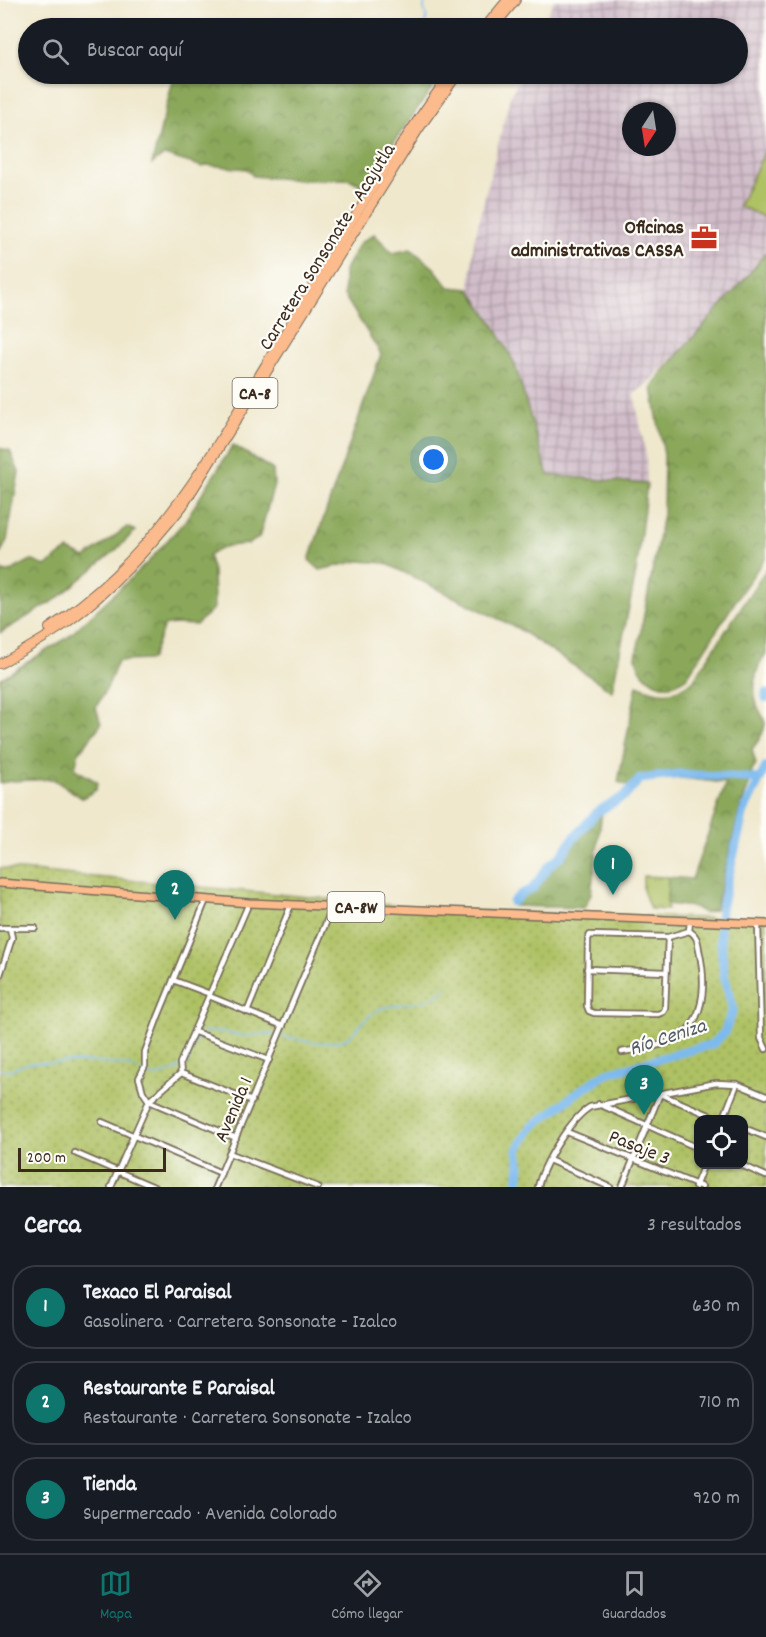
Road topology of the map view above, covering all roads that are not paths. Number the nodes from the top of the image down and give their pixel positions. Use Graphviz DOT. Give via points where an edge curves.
graph roads {
  1 [pos="507,0"];
  2 [pos="516,0"];
  3 [pos="492,18"];
  4 [pos="501,18"];
  5 [pos="443,84"];
  6 [pos="451,84"];
  7 [pos="0,658"];
  8 [pos="0,664"];
  9 [pos="0,883"];
  10 [pos="206,900"];
  11 [pos="249,903"];
  12 [pos="291,905"];
  13 [pos="333,906"];
  14 [pos="690,922"];
  15 [pos="762,924"];
  16 [pos="0,928"];
  17 [pos="10,928"];
  18 [pos="35,928"];
  19 [pos="689,931"];
  20 [pos="668,937"];
  21 [pos="587,969"];
  22 [pos="666,972"];
  23 [pos="759,974"];
  24 [pos="766,974"];
  25 [pos="0,975"];
  26 [pos="173,980"];
  27 [pos="210,995"];
  28 [pos="248,1012"];
  29 [pos="282,1029"];
  30 [pos="197,1032"];
  31 [pos="766,1049"];
  32 [pos="622,1052"];
  33 [pos="269,1060"];
  34 [pos="181,1072"];
  35 [pos="737,1084"];
  36 [pos="660,1094"];
  37 [pos="766,1096"];
  38 [pos="149,1101"];
  39 [pos="252,1101"];
  40 [pos="598,1104"];
  41 [pos="712,1115"];
  42 [pos="724,1115"];
  43 [pos="102,1122"];
  44 [pos="647,1125"];
  45 [pos="748,1130"];
  46 [pos="567,1132"];
  47 [pos="134,1134"];
  48 [pos="766,1137"];
  49 [pos="236,1138"];
  50 [pos="694,1146"];
  51 [pos="75,1153"];
  52 [pos="229,1153"];
  53 [pos="633,1159"];
  54 [pos="549,1160"];
  55 [pos="748,1168"];
  56 [pos="702,1169"];
  57 [pos="118,1172"];
  58 [pos="221,1173"];
  59 [pos="766,1176"];
  60 [pos="696,1186"];
  61 [pos="111,1187"];
  62 [pos="154,1187"];
  63 [pos="215,1187"];
  64 [pos="318,1187"];
  65 [pos="538,1187"];
  66 [pos="610,1187"];
  67 [pos="622,1187"];
  68 [pos="702,1187"];
  1 -- 3 [label="highway"];
  2 -- 4 [label="highway"];
  5 -- 7 [label="highway, CA-8" via="412,126 208,459 169,515 120,569 74,610"];
  6 -- 8 [label="highway, Carretera Sonsonate - Acajutla / CA-8" via="183,506 103,593 67,623"];
  9 -- 10 [label="main road, CA-8W"];
  10 -- 11 [label="main road, CA-8W"];
  10 -- 26 [label="street"];
  11 -- 12 [label="main road, CA-8W"];
  11 -- 27 [label="street"];
  12 -- 13 [label="main road, CA-8W"];
  12 -- 28 [label="street"];
  13 -- 14 [label="main road, CA-8W"];
  13 -- 29 [label="street, Avenida 1"];
  14 -- 15 [label="main road, CA-8W"];
  14 -- 19 [label="street"];
  15 -- 23 [label="street"];
  16 -- 17 [label="street"];
  17 -- 18 [label="street"];
  17 -- 25 [label="street" via="12,938"];
  19 -- 20 [label="street"];
  19 -- 32 [label="street" via="696,937 704,968 700,1008 695,1019 684,1033 668,1042"];
  20 -- 21 [label="street" via="590,935"];
  20 -- 22 [label="street"];
  21 -- 22 [label="street"];
  21 -- 22 [label="street" via="587,1006 594,1013 663,1012"];
  23 -- 24 [label="street"];
  23 -- 31 [label="street"];
  26 -- 27 [label="street"];
  26 -- 38 [label="street" via="139,1078"];
  27 -- 28 [label="street"];
  27 -- 30 [label="street"];
  28 -- 29 [label="street"];
  29 -- 33 [label="street, Avenida 1"];
  30 -- 33 [label="street"];
  30 -- 34 [label="street" via="180,1063"];
  33 -- 39 [label="street, Avenida 1"];
  34 -- 38 [label="street"];
  34 -- 39 [label="street"];
  35 -- 36 [label="street" via="716,1083"];
  35 -- 37 [label="street"];
  35 -- 42 [label="street"];
  36 -- 40 [label="street"];
  36 -- 41 [label="street"];
  36 -- 44 [label="street"];
  38 -- 47 [label="street"];
  38 -- 49 [label="street"];
  39 -- 49 [label="street, Avenida 1"];
  40 -- 44 [label="street"];
  40 -- 46 [label="street" via="583,1111"];
  43 -- 47 [label="street"];
  44 -- 50 [label="street"];
  44 -- 53 [label="street"];
  45 -- 48 [label="street"];
  46 -- 53 [label="street, Pasaje 3"];
  46 -- 54 [label="street"];
  47 -- 57 [label="street"];
  47 -- 58 [label="street"];
  49 -- 52 [label="street, Avenida 1"];
  51 -- 57 [label="street"];
  52 -- 58 [label="street, Avenida 1"];
  52 -- 64 [label="street"];
  53 -- 60 [label="street, Pasaje 3"];
  53 -- 67 [label="street"];
  54 -- 65 [label="street"];
  54 -- 66 [label="street"];
  55 -- 59 [label="street"];
  56 -- 60 [label="street"];
  57 -- 61 [label="street"];
  57 -- 62 [label="street"];
  58 -- 63 [label="street, Avenida 1"];
  60 -- 68 [label="street, Pasaje 3"];
}
